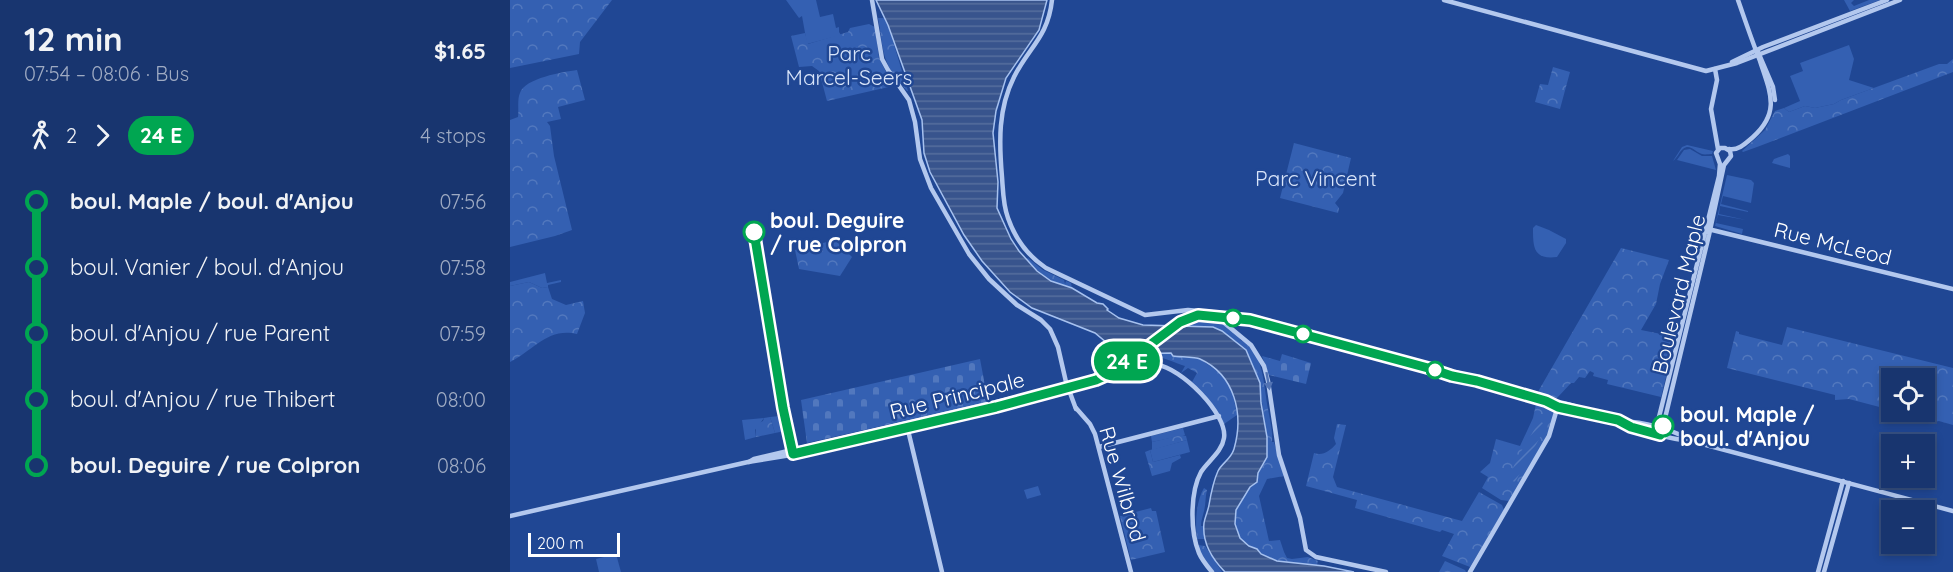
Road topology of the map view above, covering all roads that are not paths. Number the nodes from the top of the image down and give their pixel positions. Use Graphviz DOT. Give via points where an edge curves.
graph roads {
  1 [pos="872,0"];
  2 [pos="1052,0"];
  3 [pos="1444,0"];
  4 [pos="1738,0"];
  5 [pos="1887,0"];
  6 [pos="1900,0"];
  7 [pos="1758,53"];
  8 [pos="1715,69"];
  9 [pos="1717,135"];
  10 [pos="1727,148"];
  11 [pos="1717,151"];
  12 [pos="1718,160"];
  13 [pos="1729,160"];
  14 [pos="1708,229"];
  15 [pos="1953,289"];
  16 [pos="1208,311"];
  17 [pos="1172,312"];
  18 [pos="1216,315"];
  19 [pos="1228,315"];
  20 [pos="1180,322"];
  21 [pos="1229,325"];
  22 [pos="1134,355"];
  23 [pos="1106,376"];
  24 [pos="1067,387"];
  25 [pos="1558,404"];
  26 [pos="1218,416"];
  27 [pos="907,426"];
  28 [pos="1658,431"];
  29 [pos="1099,447"];
  30 [pos="1846,482"];
  31 [pos="1953,511"];
  32 [pos="510,517"];
  33 [pos="1826,552"];
  34 [pos="942,572"];
  35 [pos="1131,572"];
  36 [pos="1212,572"];
  37 [pos="1386,572"];
  38 [pos="1470,572"];
  39 [pos="1818,572"];
  40 [pos="1824,572"];
  1 -- 24 [label="street, Rue Wilbrod" via="882,58 909,100 922,163 934,194 980,268 1015,303 1050,329"];
  2 -- 17 [label="street" via="1045,30 1015,76 1004,105 1001,167 1008,220 1022,245 1051,271 1144,314"];
  3 -- 8 [label="street" via="1699,70"];
  4 -- 7 [label="street"];
  5 -- 7 [label="street"];
  6 -- 7 [label="street"];
  7 -- 8 [label="street"];
  7 -- 10 [label="street" via="1771,90 1770,113 1751,138 1737,149"];
  7 -- 13 [label="street" via="1774,90 1773,113 1759,135"];
  8 -- 9 [label="street" via="1717,80 1711,109"];
  9 -- 10 [label="street"];
  9 -- 11 [label="street"];
  10 -- 11 [label="street"];
  10 -- 13 [label="street" via="1731,153"];
  11 -- 12 [label="street"];
  12 -- 13 [label="street"];
  12 -- 14 [label="street, Boulevard Maple" via="1719,176"];
  13 -- 14 [label="street, Boulevard Maple" via="1724,165"];
  14 -- 15 [label="street, Rue McLeod"];
  14 -- 28 [label="street, Boulevard Maple"];
  16 -- 17 [label="street"];
  16 -- 19 [label="street"];
  16 -- 20 [label="street" via="1191,314"];
  17 -- 20 [label="street"];
  18 -- 19 [label="street"];
  18 -- 20 [label="street" via="1198,315"];
  18 -- 21 [label="street"];
  19 -- 21 [label="street"];
  19 -- 25 [label="street"];
  20 -- 22 [label="street"];
  21 -- 37 [label="street, one-way" via="1254,348 1266,369 1279,455 1306,550 1316,557"];
  22 -- 23 [label="street, Rue Principale"];
  22 -- 24 [label="street, Rue Principale"];
  23 -- 24 [label="street, Rue Principale"];
  23 -- 26 [label="street, Rue Principale" via="1164,366 1192,384"];
  24 -- 27 [label="street, Rue Principale"];
  24 -- 29 [label="street, Rue Wilbrod" via="1076,409 1092,426"];
  25 -- 28 [label="street"];
  25 -- 38 [label="street" via="1550,434"];
  26 -- 29 [label="street"];
  26 -- 36 [label="street" via="1224,430 1223,442 1200,474 1193,507 1196,544"];
  27 -- 32 [label="street, Rue Principale"];
  27 -- 34 [label="street"];
  28 -- 30 [label="street"];
  29 -- 35 [label="street, Rue Wilbrod"];
  30 -- 31 [label="street"];
  30 -- 33 [label="street"];
  33 -- 39 [label="street"];
  33 -- 40 [label="street"];
}
